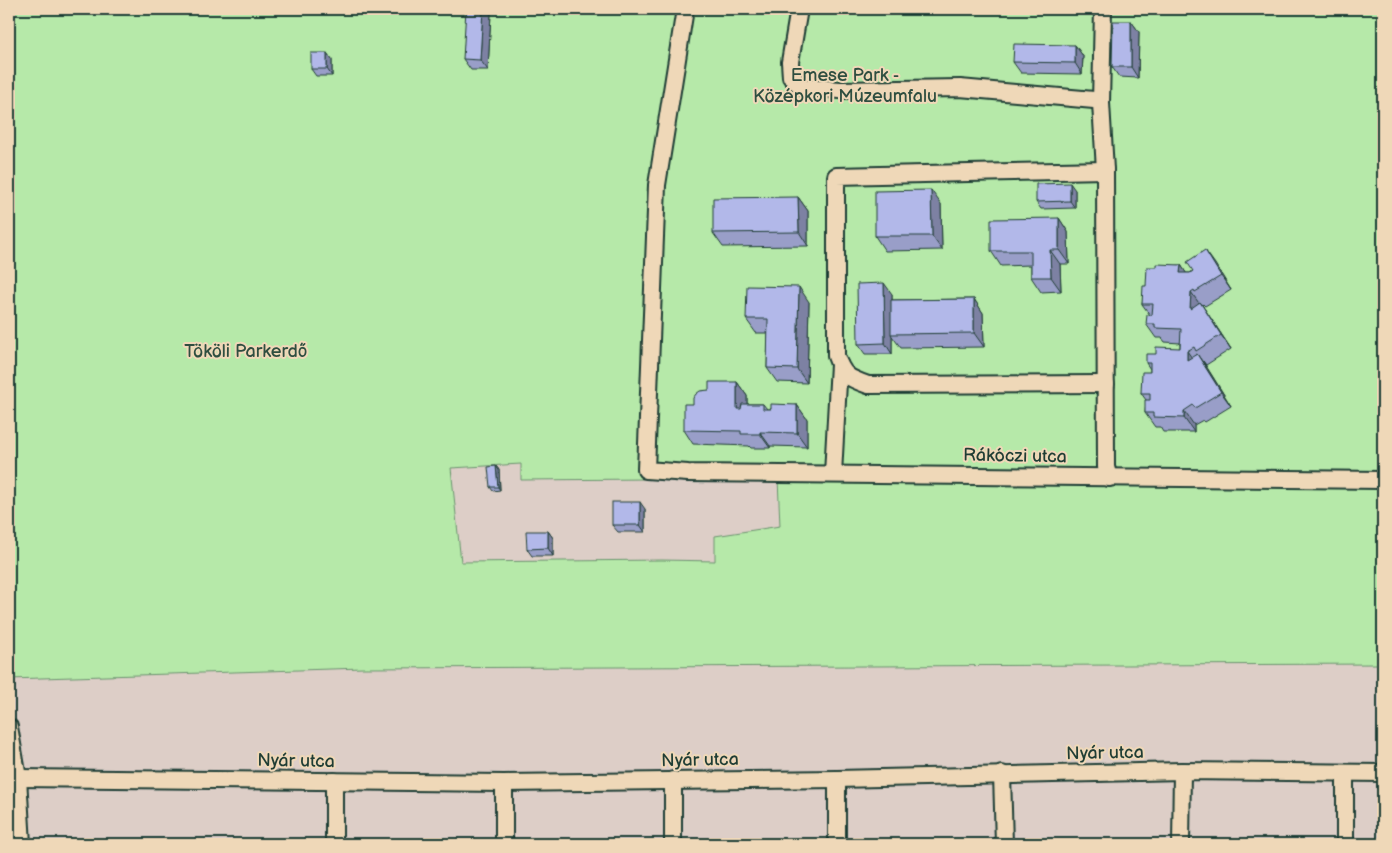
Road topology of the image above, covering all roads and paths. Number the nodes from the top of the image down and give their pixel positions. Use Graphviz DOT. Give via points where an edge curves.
graph roads {
  1 [pos="685,9"];
  2 [pos="799,9"];
  3 [pos="1103,9"];
  4 [pos="1094,100"];
  5 [pos="1105,170"];
  6 [pos="839,364"];
  7 [pos="1106,384"];
  8 [pos="833,474"];
  9 [pos="1109,478"];
  10 [pos="1383,480"];
  11 [pos="9,727"];
  12 [pos="1182,771"];
  13 [pos="1346,773"];
  14 [pos="1383,773"];
  15 [pos="1002,774"];
  16 [pos="18,778"];
  17 [pos="837,779"];
  18 [pos="673,780"];
  19 [pos="334,781"];
  20 [pos="504,783"];
  21 [pos="14,820"];
  22 [pos="22,844"];
  23 [pos="334,844"];
  24 [pos="504,844"];
  25 [pos="673,844"];
  26 [pos="838,844"];
  27 [pos="1004,844"];
  28 [pos="1182,844"];
  29 [pos="1344,844"];
  1 -- 8 [label="street, Rákóczi utca" via="657,185 646,470"];
  2 -- 4 [label="street" via="790,62 791,77 802,86 840,90 960,88"];
  3 -- 5 [label="street" via="1101,103"];
  5 -- 6 [label="street" via="836,176 836,356"];
  5 -- 7 [label="street"];
  6 -- 7 [label="street" via="841,370 853,379 868,385"];
  6 -- 8 [label="street"];
  7 -- 9 [label="street" via="1106,467"];
  8 -- 9 [label="street, Rákóczi utca"];
  9 -- 10 [label="street, Rákóczi utca"];
  11 -- 16 [label="street"];
  12 -- 13 [label="street, Nyár utca"];
  12 -- 15 [label="street, Nyár utca"];
  12 -- 28 [label="street"];
  13 -- 14 [label="street, Nyár utca"];
  13 -- 29 [label="street"];
  15 -- 17 [label="street, Nyár utca"];
  15 -- 27 [label="street"];
  16 -- 19 [label="street, Nyár utca"];
  16 -- 21 [label="street"];
  17 -- 18 [label="street, Nyár utca"];
  17 -- 26 [label="street"];
  18 -- 20 [label="street, Nyár utca"];
  18 -- 25 [label="street"];
  19 -- 20 [label="street, Nyár utca"];
  19 -- 23 [label="street"];
  20 -- 24 [label="street"];
  21 -- 22 [label="street"];
}
